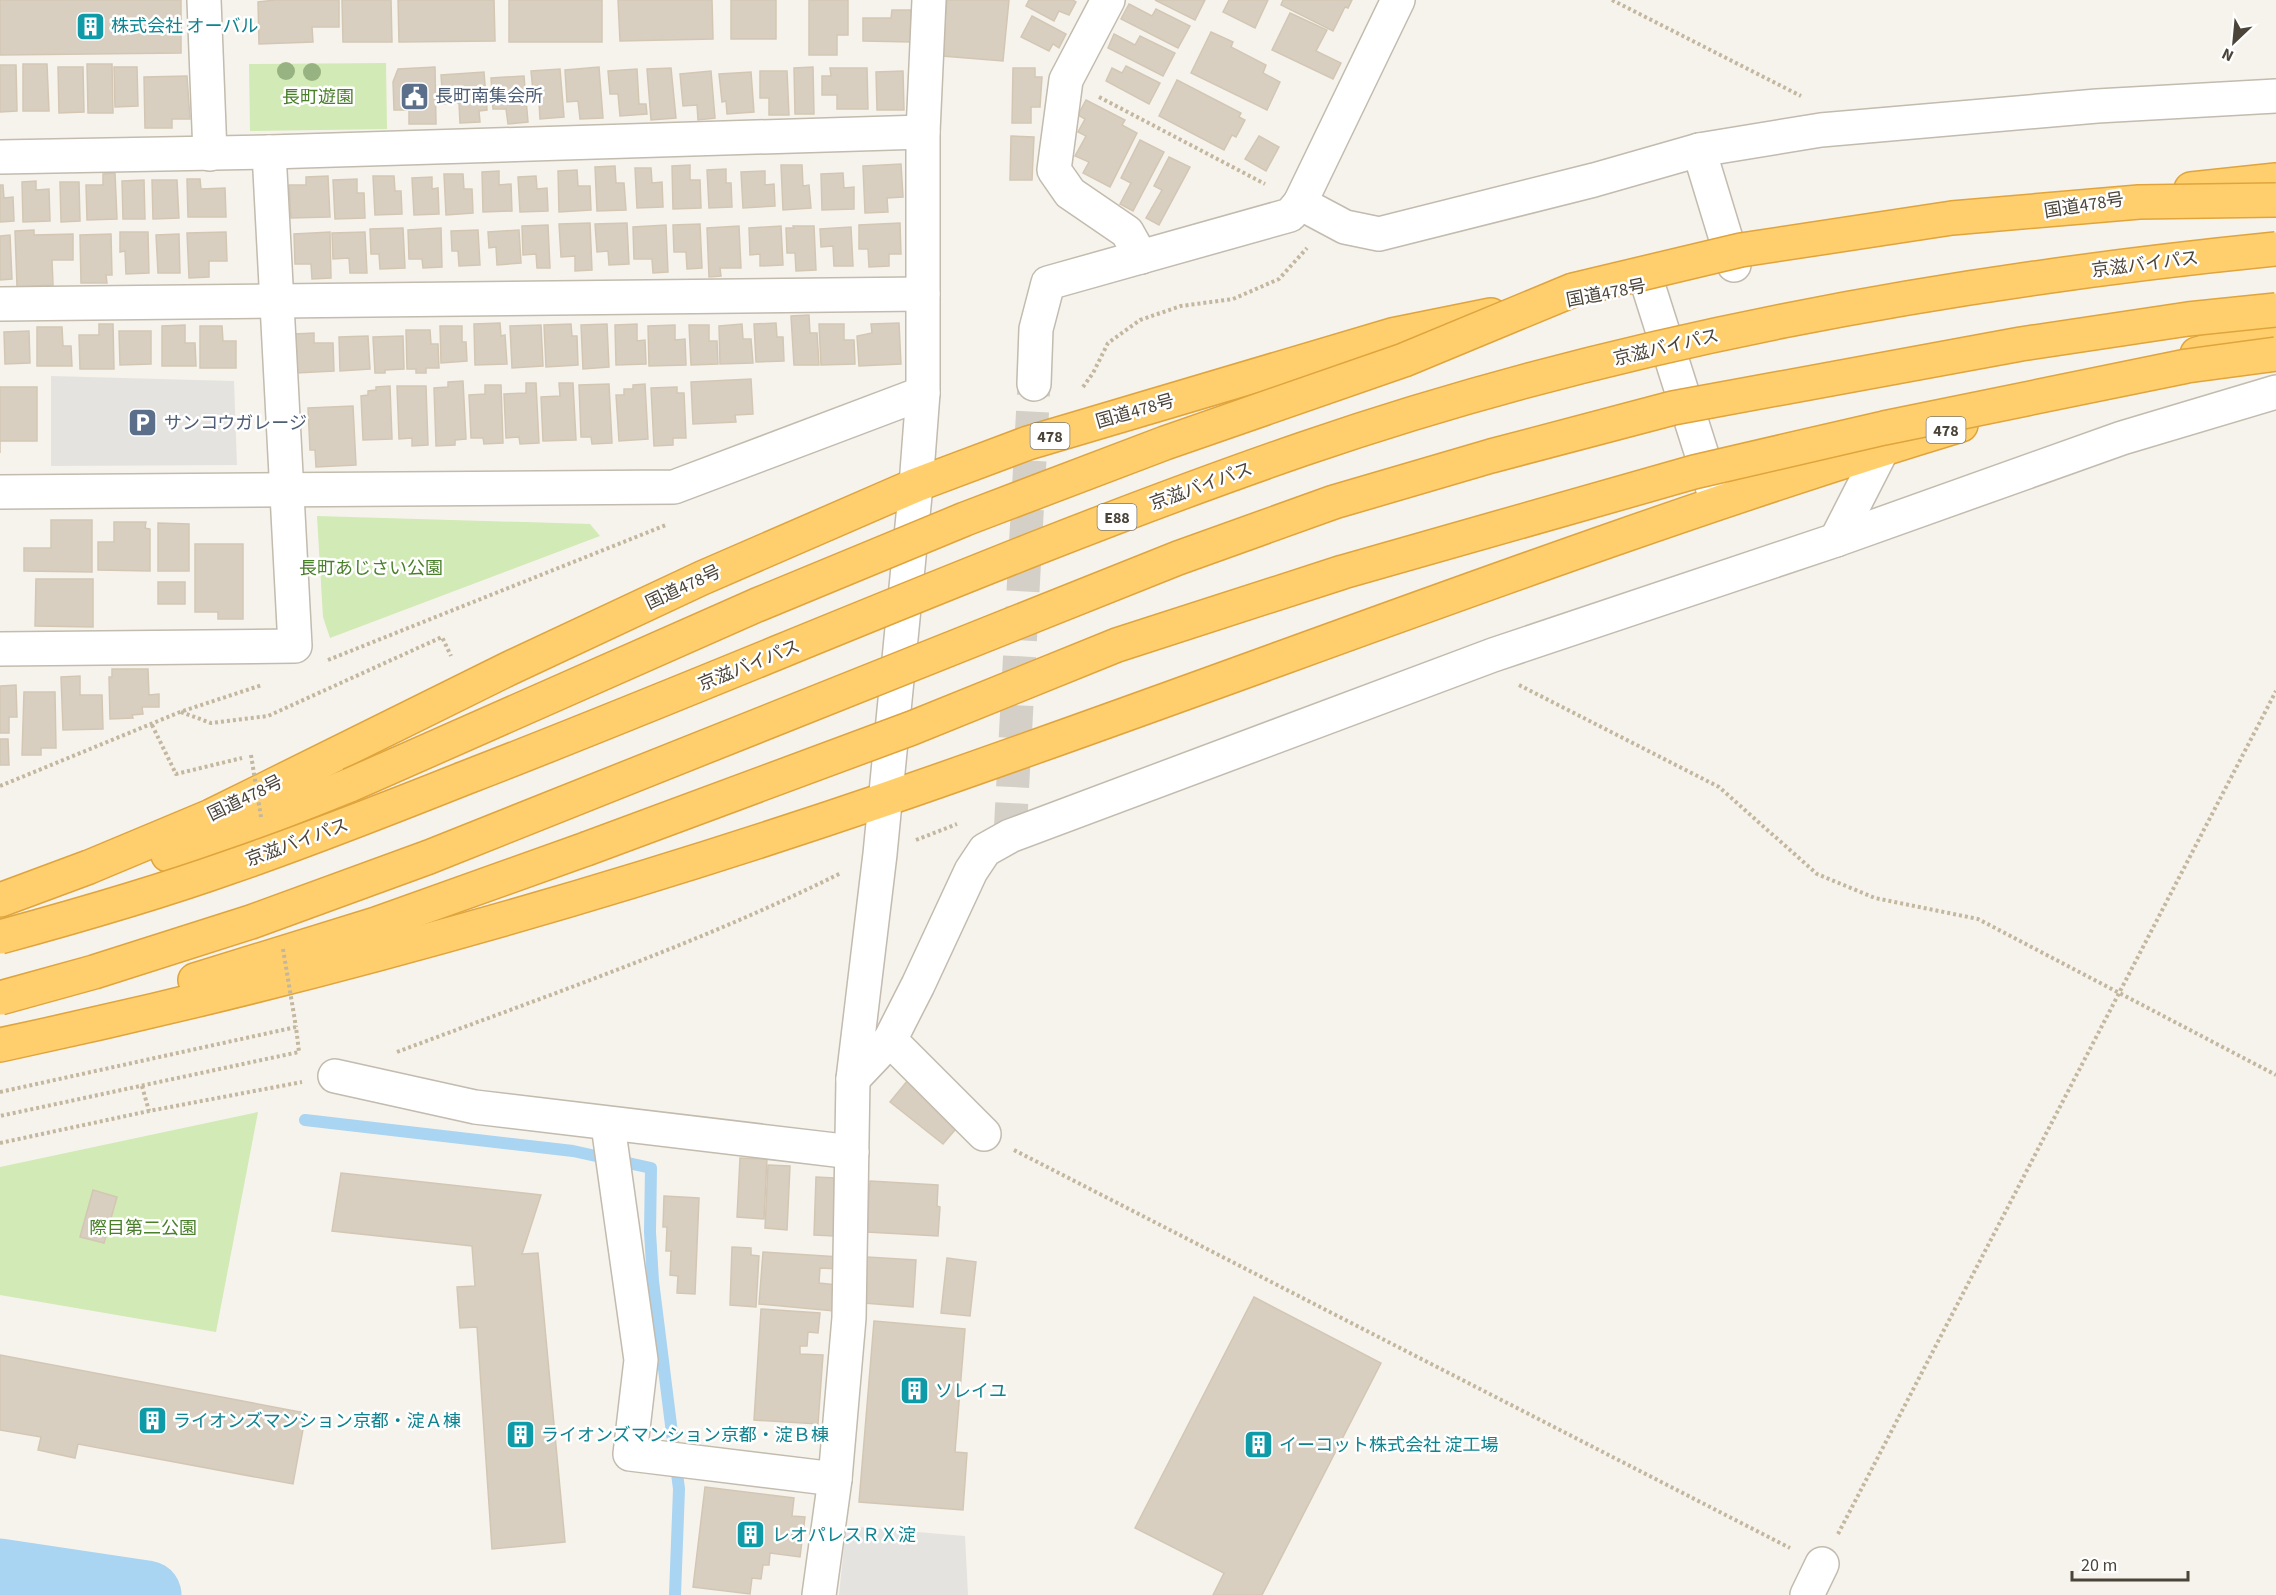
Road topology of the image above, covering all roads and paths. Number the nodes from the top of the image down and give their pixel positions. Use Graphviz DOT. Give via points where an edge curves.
graph roads {
  1 [pos="204,0"];
  2 [pos="928,0"];
  3 [pos="1108,0"];
  4 [pos="1398,0"];
  5 [pos="1612,0"];
  6 [pos="1066,80"];
  7 [pos="2276,96"];
  8 [pos="1821,130"];
  9 [pos="923,132"];
  10 [pos="1699,150"];
  11 [pos="269,152"];
  12 [pos="210,154"];
  13 [pos="0,157"];
  14 [pos="2276,180"];
  15 [pos="2276,200"];
  16 [pos="1300,202"];
  17 [pos="1308,247"];
  18 [pos="2276,249"];
  19 [pos="1140,257"];
  20 [pos="1734,265"];
  21 [pos="1648,285"];
  22 [pos="923,294"];
  23 [pos="276,301"];
  24 [pos="0,304"];
  25 [pos="2276,310"];
  26 [pos="2276,332"];
  27 [pos="2276,354"];
  28 [pos="1034,384"];
  29 [pos="2276,392"];
  30 [pos="923,393"];
  31 [pos="1077,394"];
  32 [pos="1883,448"];
  33 [pos="916,485"];
  34 [pos="286,489"];
  35 [pos="0,492"];
  36 [pos="1717,502"];
  37 [pos="668,524"];
  38 [pos="1836,540"];
  39 [pos="0,649"];
  40 [pos="1493,655"];
  41 [pos="442,663"];
  42 [pos="317,664"];
  43 [pos="263,685"];
  44 [pos="2276,691"];
  45 [pos="180,712"];
  46 [pos="152,725"];
  47 [pos="261,750"];
  48 [pos="0,786"];
  49 [pos="885,799"];
  50 [pos="880,854"];
  51 [pos="0,900"];
  52 [pos="0,905"];
  53 [pos="0,937"];
  54 [pos="2119,992"];
  55 [pos="0,998"];
  56 [pos="0,1036"];
  57 [pos="890,1040"];
  58 [pos="0,1045"];
  59 [pos="391,1055"];
  60 [pos="2276,1075"];
  61 [pos="335,1076"];
  62 [pos="854,1079"];
  63 [pos="142,1086"];
  64 [pos="0,1092"];
  65 [pos="149,1111"];
  66 [pos="0,1116"];
  67 [pos="608,1125"];
  68 [pos="984,1134"];
  69 [pos="0,1143"];
  70 [pos="852,1152"];
  71 [pos="835,1479"];
  72 [pos="1822,1564"];
  73 [pos="819,1595"];
  74 [pos="1807,1595"];
  1 -- 12 [label="street"];
  2 -- 9 [label="street"];
  3 -- 6 [label="street"];
  4 -- 16 [label="street"];
  5 -- 8 [label="path" via="1802,96"];
  6 -- 16 [label="path"];
  6 -- 19 [label="street" via="1054,170 1070,193 1127,232"];
  7 -- 8 [label="street" via="2097,106"];
  8 -- 10 [label="street"];
  9 -- 11 [label="street"];
  9 -- 22 [label="street"];
  10 -- 16 [label="street" via="1379,234 1345,227"];
  10 -- 20 [label="street"];
  11 -- 12 [label="street"];
  11 -- 23 [label="street"];
  12 -- 13 [label="street"];
  14 -- 20 [label="highway, 国道478号 / 478" via="2171,191"];
  15 -- 52 [label="highway, bridge" via="2139,202 1952,218 1741,250 1573,290 1404,360 1165,443 965,519 757,604 350,785 217,838 92,881"];
  16 -- 19 [label="street" via="1290,215"];
  17 -- 31 [label="path" via="1279,279 1233,299 1181,306 1140,320 1108,343"];
  18 -- 53 [label="highway, 京滋バイパス / E88, bridge" via="2033,278 1846,308 1658,347 1473,396 1158,501 598,727 239,864"];
  19 -- 28 [label="street" via="1048,283 1036,329"];
  20 -- 21 [label="highway, 国道478号 / 478"];
  21 -- 33 [label="highway, 国道478号 / 478" via="1392,335 1028,442"];
  21 -- 36 [label="street"];
  22 -- 23 [label="street"];
  22 -- 30 [label="street"];
  23 -- 24 [label="street"];
  23 -- 34 [label="street"];
  25 -- 55 [label="highway, bridge" via="2021,344 1673,408 1334,502 1113,584 429,857 251,921"];
  26 -- 32 [label="highway, 478"];
  27 -- 56 [label="highway, bridge" via="2187,366 1884,428 1694,472 1343,572 1117,645 912,728 376,924"];
  29 -- 38 [label="street" via="2122,438"];
  30 -- 33 [label="street"];
  30 -- 34 [label="street" via="674,487"];
  32 -- 36 [label="highway, 478"];
  32 -- 38 [label="street"];
  33 -- 49 [label="street"];
  33 -- 51 [label="highway, 国道478号 / 478" via="713,573 211,816"];
  34 -- 35 [label="street"];
  34 -- 39 [label="street" via="295,646"];
  36 -- 49 [label="highway, 478"];
  37 -- 42 [label="path"];
  38 -- 40 [label="street"];
  40 -- 54 [label="path" via="1521,686 1719,787 1817,874 1875,898 1978,919"];
  40 -- 57 [label="street" via="1010,836 985,850"];
  41 -- 45 [label="path" via="453,658 442,637 268,716 211,723"];
  43 -- 45 [label="path"];
  44 -- 54 [label="path"];
  45 -- 46 [label="path"];
  46 -- 47 [label="path" via="176,774 251,756"];
  46 -- 48 [label="path"];
  49 -- 50 [label="street"];
  49 -- 58 [label="highway, 478" via="480,926 252,988"];
  50 -- 59 [label="path" via="799,894 637,962"];
  50 -- 62 [label="street"];
  54 -- 60 [label="path"];
  54 -- 72 [label="path"];
  57 -- 62 [label="street"];
  57 -- 68 [label="street"];
  61 -- 65 [label="path"];
  61 -- 67 [label="street" via="475,1107"];
  62 -- 70 [label="street"];
  63 -- 64 [label="path" via="299,1052 296,1027"];
  63 -- 65 [label="path"];
  63 -- 66 [label="path"];
  65 -- 69 [label="path"];
  67 -- 70 [label="street"];
  67 -- 71 [label="street" via="641,1360 630,1454"];
  68 -- 72 [label="path"];
  70 -- 71 [label="street" via="849,1318"];
  71 -- 73 [label="street"];
  72 -- 74 [label="street"];
}
